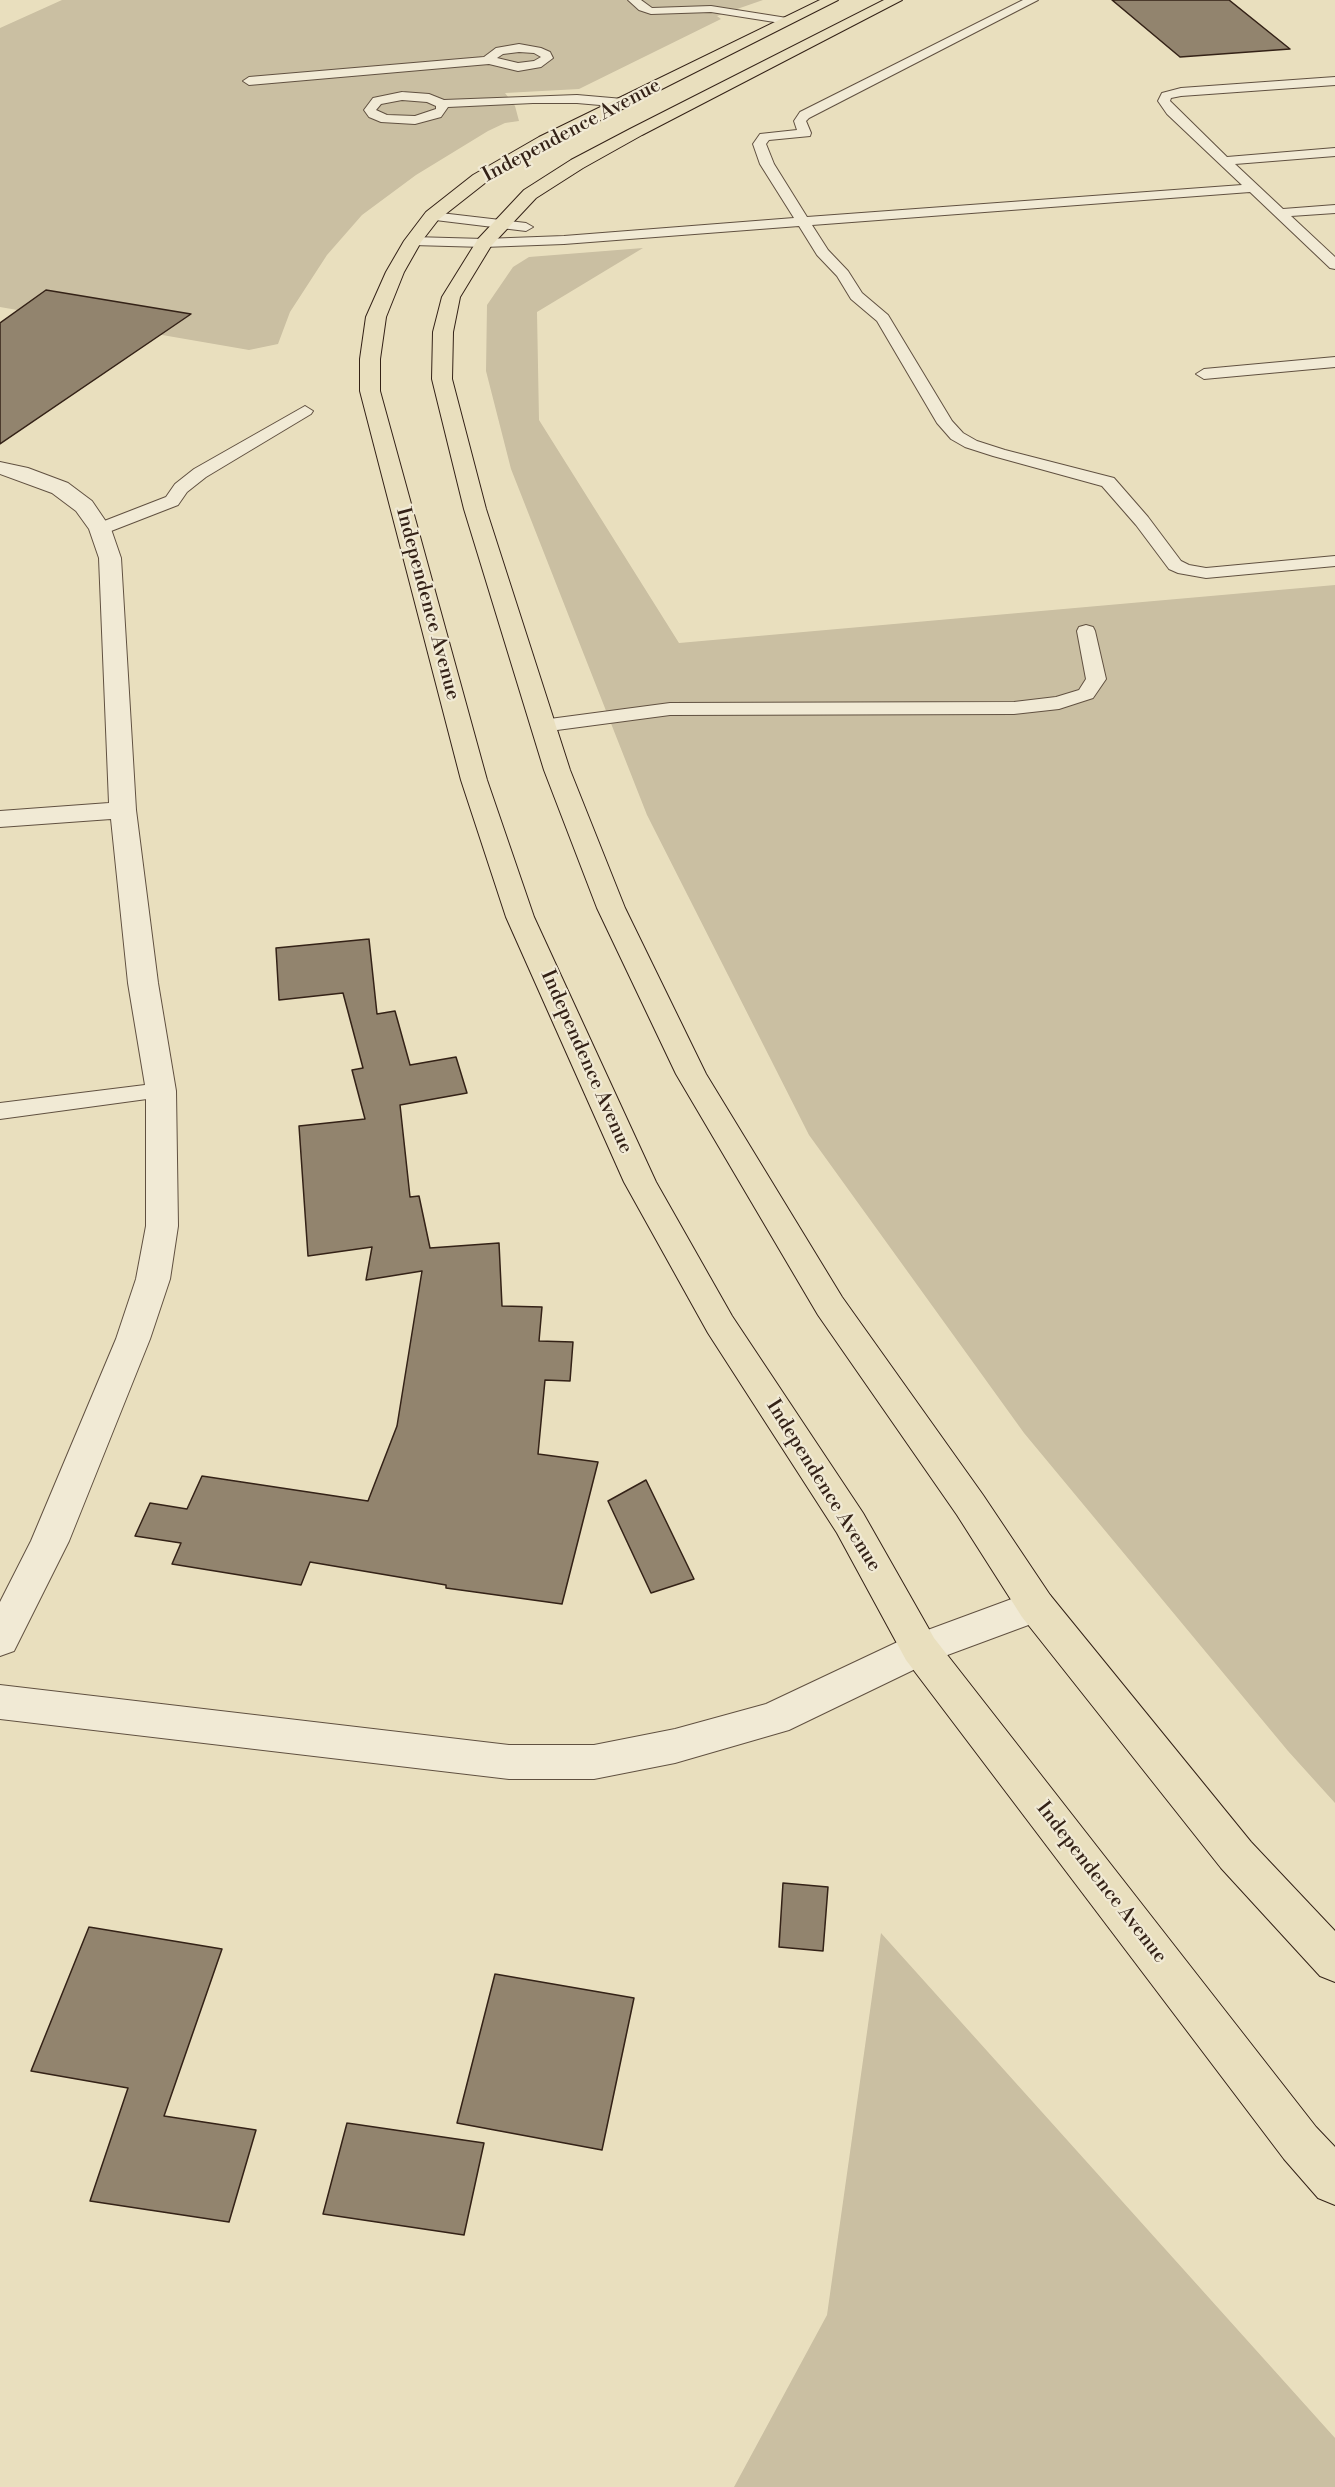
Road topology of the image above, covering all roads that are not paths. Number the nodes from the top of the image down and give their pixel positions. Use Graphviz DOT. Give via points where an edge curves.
graph roads {
  1 [pos="633,0"];
  2 [pos="831,0"];
  3 [pos="895,0"];
  4 [pos="1032,0"];
  5 [pos="787,21"];
  6 [pos="491,60"];
  7 [pos="249,81"];
  8 [pos="1335,81"];
  9 [pos="531,82"];
  10 [pos="623,103"];
  11 [pos="442,104"];
  12 [pos="1335,152"];
  13 [pos="1224,161"];
  14 [pos="1241,177"];
  15 [pos="1252,188"];
  16 [pos="1335,208"];
  17 [pos="1279,213"];
  18 [pos="432,216"];
  19 [pos="800,217"];
  20 [pos="494,234"];
  21 [pos="413,241"];
  22 [pos="1335,265"];
  23 [pos="1335,362"];
  24 [pos="1204,374"];
  25 [pos="305,411"];
  26 [pos="0,468"];
  27 [pos="100,528"];
  28 [pos="1335,561"];
  29 [pos="1086,631"];
  30 [pos="542,726"];
  31 [pos="123,810"];
  32 [pos="0,819"];
  33 [pos="161,1091"];
  34 [pos="0,1111"];
  35 [pos="1036,1606"];
  36 [pos="0,1640"];
  37 [pos="921,1649"];
  38 [pos="0,1702"];
  39 [pos="1335,1962"];
  40 [pos="1335,2182"];
  1 -- 5 [label="lane" via="651,11 711,9"];
  2 -- 5 [label="main road, Independence Avenue"];
  3 -- 20 [label="main road, Independence Avenue" via="577,164 530,194"];
  4 -- 19 [label="lane" via="804,116 800,121 806,133 770,135 760,140 767,164"];
  5 -- 10 [label="main road, Independence Avenue"];
  6 -- 7 [label="lane"];
  6 -- 9 [label="lane"];
  6 -- 9 [label="lane" via="493,54 509,49 529,49 546,55"];
  8 -- 13 [label="lane" via="1166,96 1164,101 1171,111"];
  9 -- 10 [label="lane" via="577,99"];
  9 -- 11 [label="lane"];
  10 -- 18 [label="main road, Independence Avenue" via="489,174"];
  11 -- 11 [label="lane" via="429,98 402,96 378,101 370,110 385,119 415,120 437,114"];
  12 -- 13 [label="lane"];
  13 -- 14 [label="lane"];
  14 -- 15 [label="lane"];
  14 -- 19 [label="lane"];
  15 -- 17 [label="lane"];
  15 -- 19 [label="lane"];
  16 -- 17 [label="lane"];
  17 -- 22 [label="lane"];
  18 -- 20 [label="lane"];
  18 -- 21 [label="main road, Independence Avenue"];
  19 -- 20 [label="lane"];
  19 -- 20 [label="lane" via="564,240"];
  19 -- 28 [label="lane" via="856,296 883,318 945,423 957,436 999,453 1108,482 1175,565 1184,570 1206,573"];
  20 -- 21 [label="lane"];
  20 -- 30 [label="main road, Independence Avenue" via="451,297 443,332 442,379 475,509"];
  21 -- 37 [label="main road, Independence Avenue" via="376,317 370,391 474,780 520,917 640,1182 720,1324 850,1523"];
  23 -- 24 [label="lane"];
  25 -- 27 [label="lane" via="200,473 172,501"];
  26 -- 27 [label="street" via="60,489 84,506"];
  27 -- 31 [label="street" via="110,558"];
  29 -- 30 [label="lane" via="1096,679 1086,694 1059,703 1014,708 670,710"];
  30 -- 35 [label="main road, Independence Avenue" via="611,908 690,1074 830,1306"];
  31 -- 32 [label="street"];
  31 -- 33 [label="street" via="143,983"];
  33 -- 34 [label="lane"];
  33 -- 36 [label="street" via="162,1226 153,1279 133,1340 50,1542"];
  35 -- 37 [label="street"];
  35 -- 39 [label="main road, Independence Avenue" via="1236,1855"];
  37 -- 38 [label="street" via="775,1718 675,1746 594,1762 509,1762"];
  37 -- 40 [label="main road, Independence Avenue" via="1300,2143"];
}
